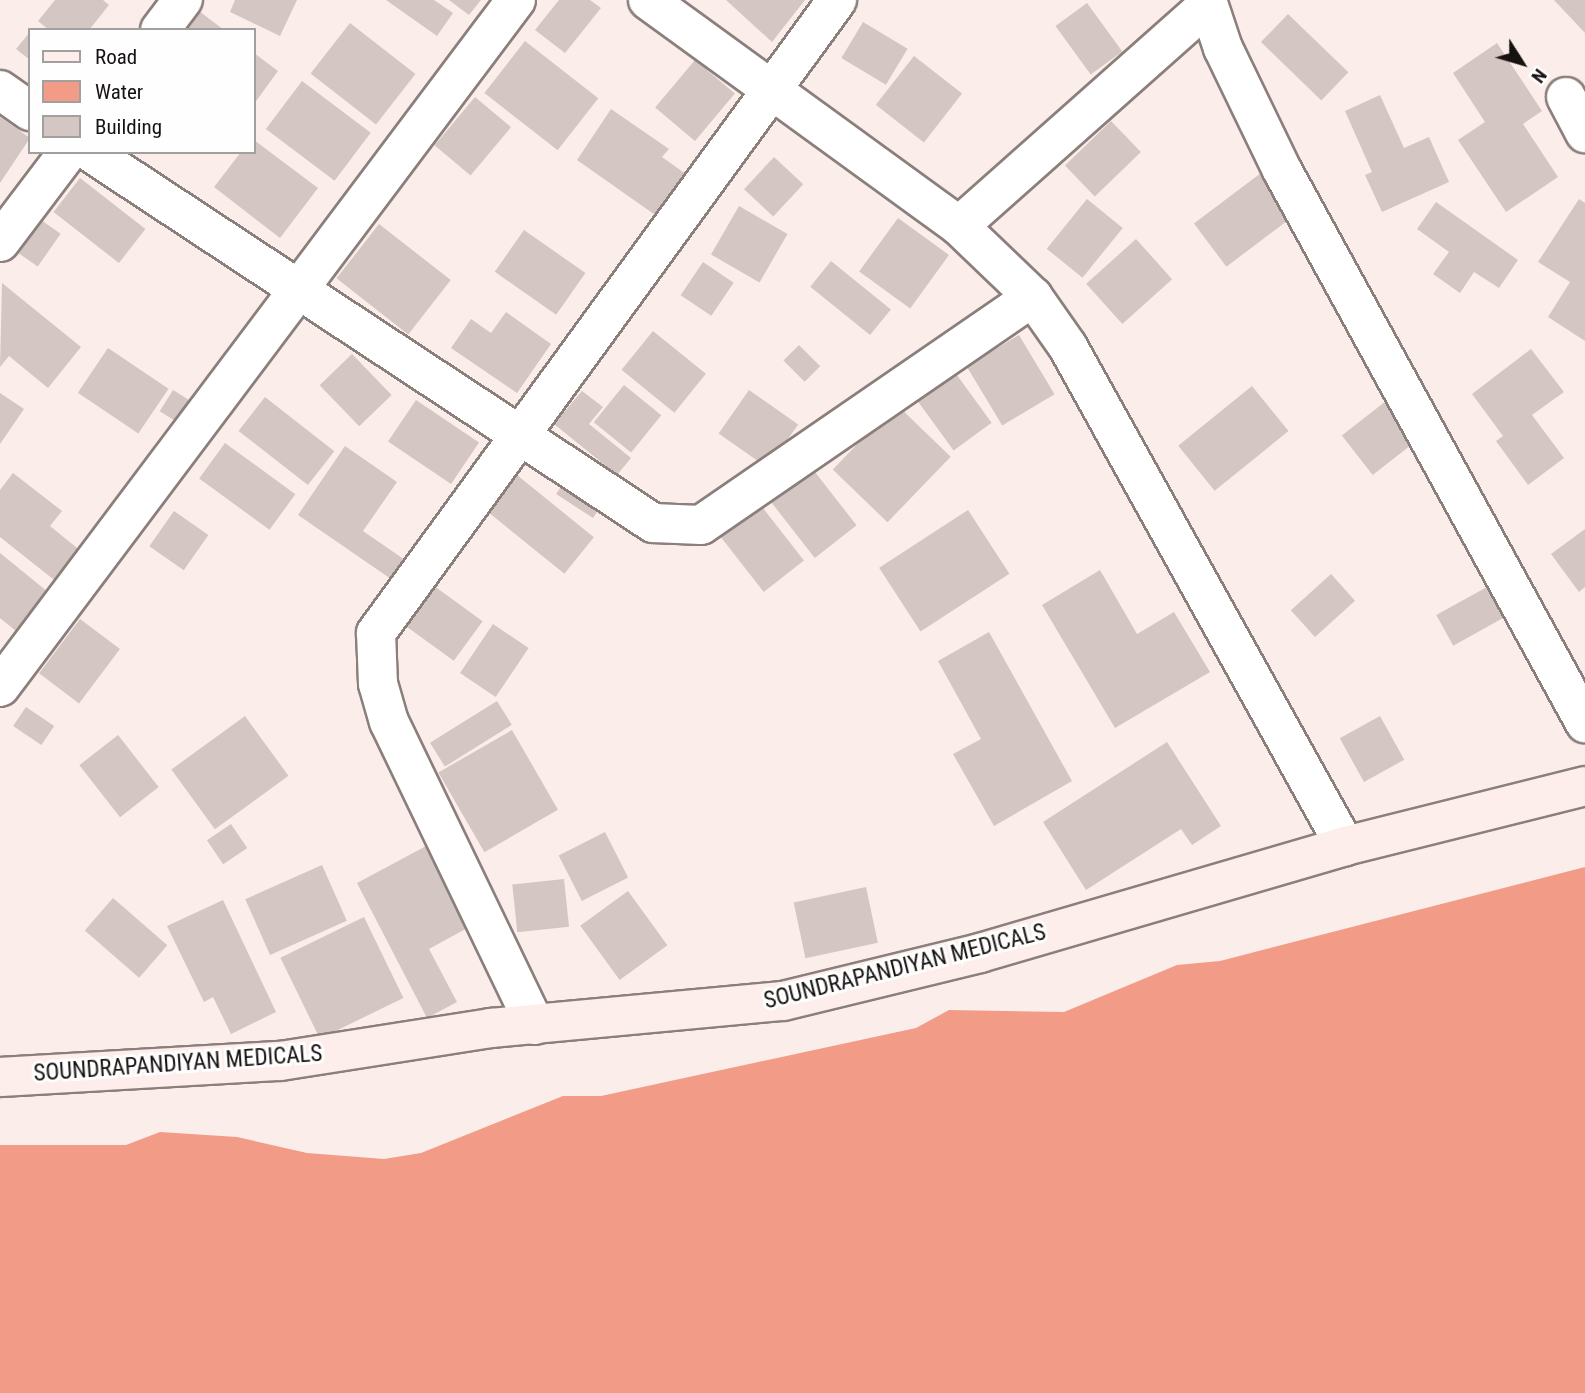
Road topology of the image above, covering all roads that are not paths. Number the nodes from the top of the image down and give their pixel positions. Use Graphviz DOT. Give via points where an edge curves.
graph roads {
  1 [pos="183,0"];
  2 [pos="516,0"];
  3 [pos="648,0"];
  4 [pos="837,0"];
  5 [pos="1207,3"];
  6 [pos="162,28"];
  7 [pos="770,88"];
  8 [pos="0,90"];
  9 [pos="1566,97"];
  10 [pos="28,110"];
  11 [pos="1585,133"];
  12 [pos="66,154"];
  13 [pos="93,154"];
  14 [pos="960,226"];
  15 [pos="0,242"];
  16 [pos="299,293"];
  17 [pos="1033,297"];
  18 [pos="520,434"];
  19 [pos="0,687"];
  20 [pos="1585,723"];
  21 [pos="1585,786"];
  22 [pos="1345,846"];
  23 [pos="535,1025"];
  24 [pos="0,1077"];
  1 -- 6 [label="street"];
  2 -- 16 [label="street"];
  3 -- 7 [label="street"];
  4 -- 7 [label="street"];
  5 -- 14 [label="street"];
  5 -- 20 [label="street" via="1282,170"];
  7 -- 14 [label="street"];
  7 -- 18 [label="street"];
  8 -- 10 [label="street"];
  9 -- 11 [label="street"];
  12 -- 15 [label="street"];
  13 -- 16 [label="street"];
  14 -- 17 [label="street"];
  16 -- 18 [label="street"];
  16 -- 19 [label="street"];
  17 -- 18 [label="street" via="701,525 653,523"];
  17 -- 22 [label="street" via="1068,347"];
  18 -- 23 [label="street" via="376,633 378,684 389,722"];
  21 -- 22 [label="main road, SOUNDRAPANDIYAN MEDICALS"];
  22 -- 23 [label="main road, SOUNDRAPANDIYAN MEDICALS" via="980,953 783,1001"];
  23 -- 24 [label="main road, SOUNDRAPANDIYAN MEDICALS" via="280,1061"];
}
